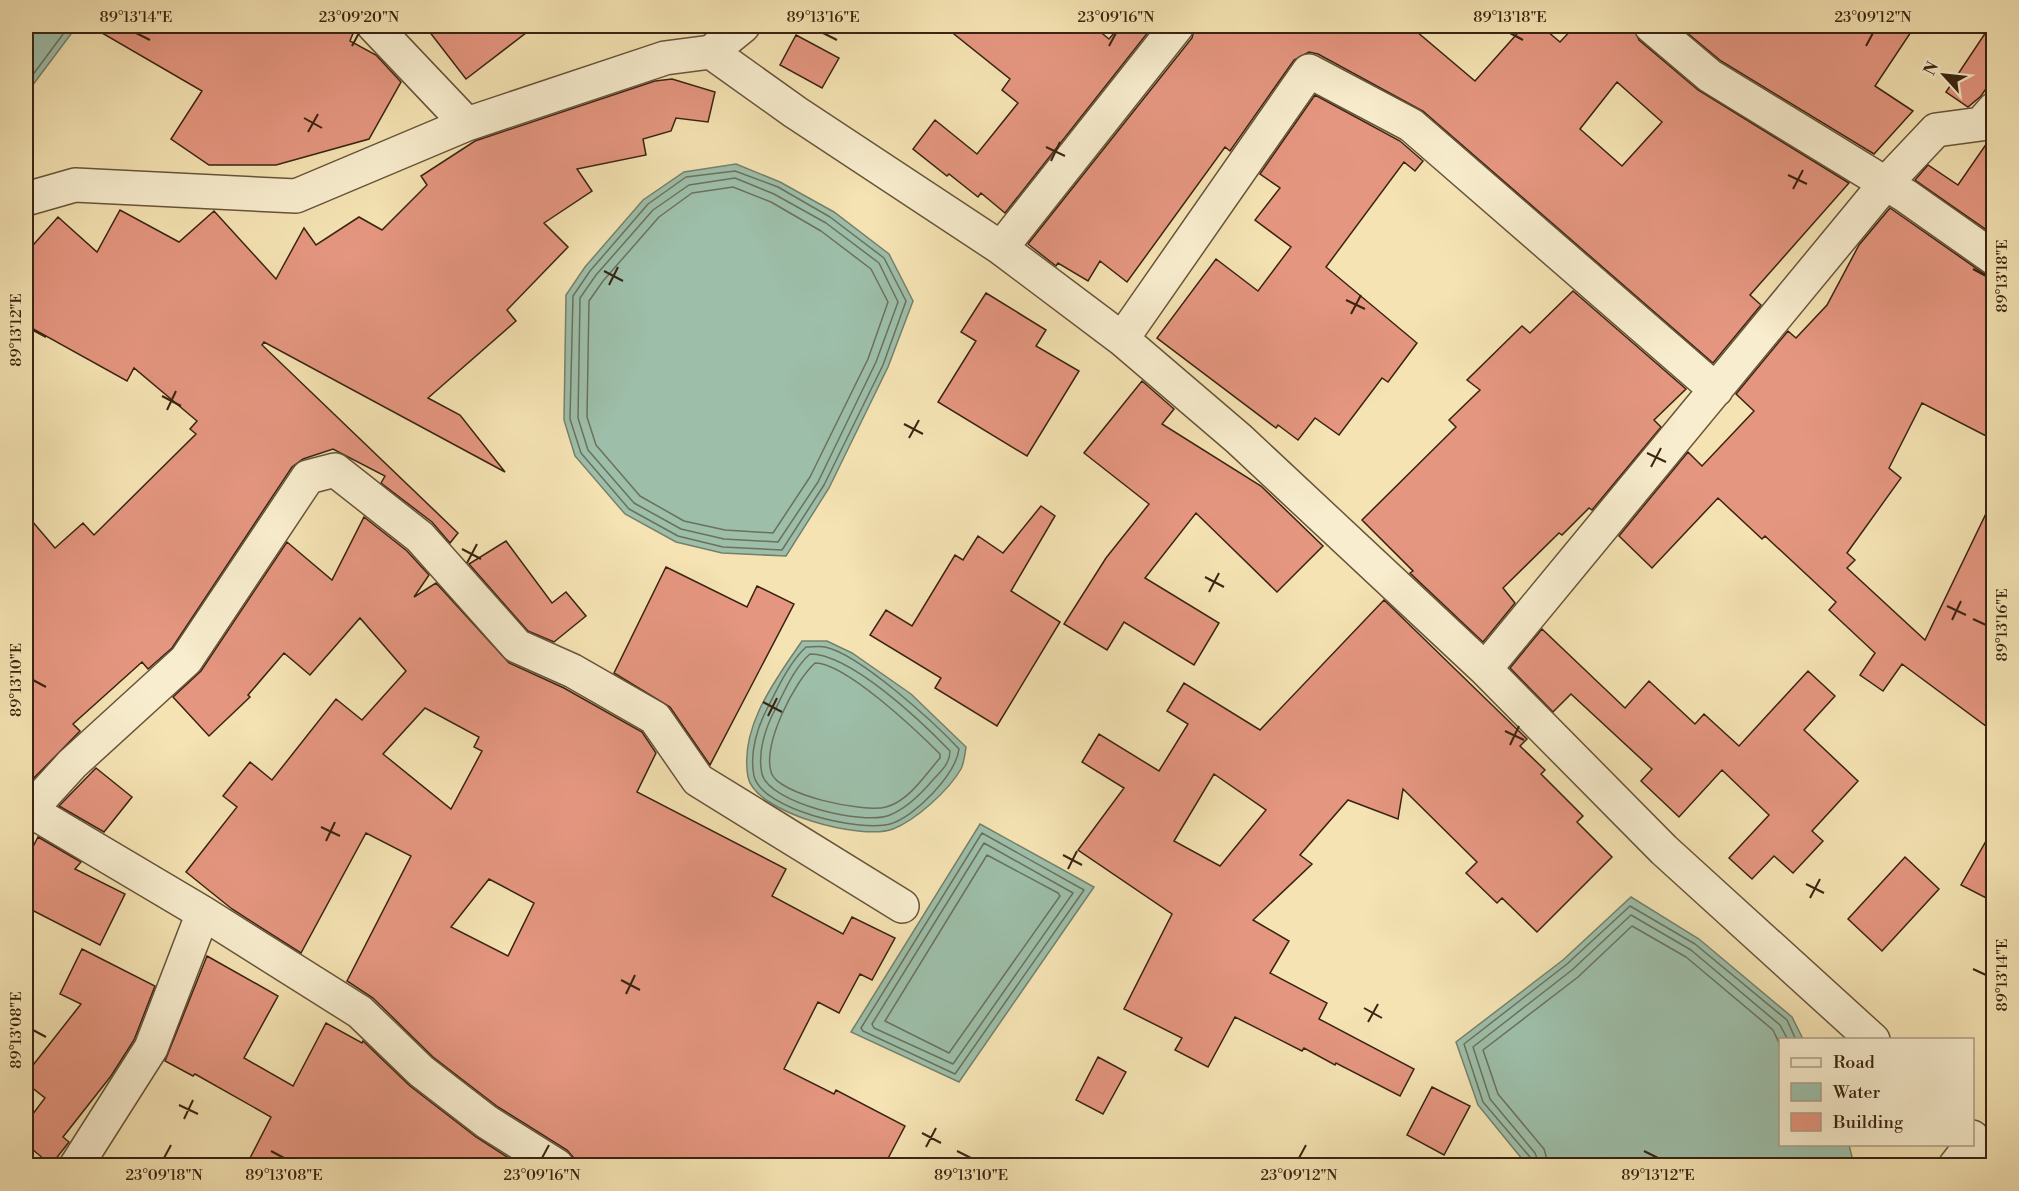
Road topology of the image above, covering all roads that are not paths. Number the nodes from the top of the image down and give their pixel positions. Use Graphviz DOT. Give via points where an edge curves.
graph roads {
  1 [pos="374,26"];
  2 [pos="743,26"];
  3 [pos="1177,26"];
  4 [pos="1651,26"];
  5 [pos="711,52"];
  6 [pos="1994,109"];
  7 [pos="467,124"];
  8 [pos="1885,184"];
  9 [pos="26,199"];
  10 [pos="1001,248"];
  11 [pos="1994,258"];
  12 [pos="1122,339"];
  13 [pos="1716,390"];
  14 [pos="1485,669"];
  15 [pos="28,809"];
  16 [pos="902,906"];
  17 [pos="203,913"];
  18 [pos="1871,1038"];
  19 [pos="1977,1145"];
  20 [pos="76,1166"];
  21 [pos="557,1166"];
  22 [pos="1954,1166"];
  1 -- 7 [label="street"];
  2 -- 5 [label="street"];
  3 -- 10 [label="street"];
  4 -- 8 [label="street" via="1710,76"];
  5 -- 7 [label="street" via="665,58"];
  5 -- 10 [label="street"];
  6 -- 8 [label="street" via="1981,124 1936,130"];
  7 -- 9 [label="street" via="296,196 75,185"];
  8 -- 11 [label="street"];
  8 -- 13 [label="street"];
  10 -- 12 [label="street"];
  12 -- 13 [label="street" via="1309,71 1411,124"];
  12 -- 14 [label="street" via="1239,439"];
  13 -- 14 [label="street"];
  14 -- 18 [label="street" via="1664,850"];
  15 -- 16 [label="street" via="186,660 308,477 335,470 420,537 517,646 573,671 655,718 698,780"];
  15 -- 17 [label="street"];
  17 -- 20 [label="street" via="152,1048"];
  17 -- 21 [label="street" via="360,1012 421,1071 487,1122"];
  19 -- 22 [label="street"];
}
